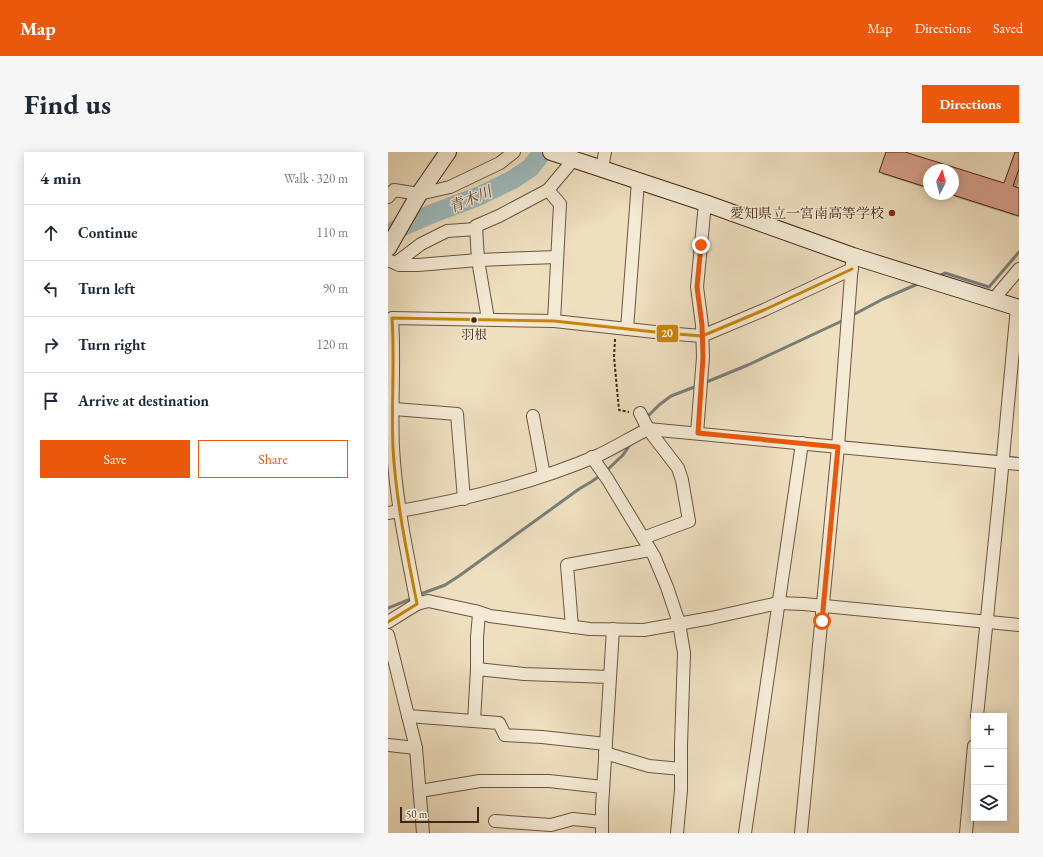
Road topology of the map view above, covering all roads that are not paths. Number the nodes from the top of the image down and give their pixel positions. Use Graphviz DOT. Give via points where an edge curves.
graph roads {
  1 [pos="448,152"];
  2 [pos="514,152"];
  3 [pos="551,152"];
  4 [pos="605,152"];
  5 [pos="574,159"];
  6 [pos="602,169"];
  7 [pos="638,181"];
  8 [pos="548,190"];
  9 [pos="390,192"];
  10 [pos="418,195"];
  11 [pos="705,203"];
  12 [pos="476,229"];
  13 [pos="388,248"];
  14 [pos="557,257"];
  15 [pos="478,260"];
  16 [pos="392,261"];
  17 [pos="852,262"];
  18 [pos="1019,269"];
  19 [pos="993,300"];
  20 [pos="1018,308"];
  21 [pos="488,319"];
  22 [pos="554,321"];
  23 [pos="622,329"];
  24 [pos="702,336"];
  25 [pos="394,409"];
  26 [pos="640,413"];
  27 [pos="533,416"];
  28 [pos="648,429"];
  29 [pos="698,433"];
  30 [pos="802,443"];
  31 [pos="838,447"];
  32 [pos="592,458"];
  33 [pos="1003,463"];
  34 [pos="1019,464"];
  35 [pos="544,475"];
  36 [pos="464,499"];
  37 [pos="400,511"];
  38 [pos="388,513"];
  39 [pos="643,538"];
  40 [pos="650,550"];
  41 [pos="778,603"];
  42 [pos="417,604"];
  43 [pos="823,606"];
  44 [pos="479,614"];
  45 [pos="388,622"];
  46 [pos="986,622"];
  47 [pos="679,623"];
  48 [pos="1019,625"];
  49 [pos="572,627"];
  50 [pos="613,629"];
  51 [pos="388,635"];
  52 [pos="477,669"];
  53 [pos="610,677"];
  54 [pos="977,713"];
  55 [pos="408,716"];
  56 [pos="474,721"];
  57 [pos="388,745"];
  58 [pos="416,748"];
  59 [pos="606,748"];
  60 [pos="974,749"];
  61 [pos="681,769"];
  62 [pos="603,788"];
  63 [pos="420,791"];
  64 [pos="495,821"];
  65 [pos="602,827"];
  66 [pos="551,829"];
  67 [pos="423,833"];
  68 [pos="677,833"];
  69 [pos="745,833"];
  70 [pos="801,833"];
  71 [pos="966,833"];
  1 -- 10 [label="street"];
  2 -- 10 [label="street" via="500,163 450,187"];
  3 -- 5 [label="street"];
  4 -- 6 [label="street"];
  5 -- 6 [label="street"];
  5 -- 8 [label="street"];
  6 -- 7 [label="street"];
  7 -- 11 [label="street"];
  7 -- 23 [label="street"];
  8 -- 12 [label="street" via="476,226"];
  8 -- 14 [label="street" via="560,204"];
  9 -- 10 [label="street"];
  10 -- 13 [label="street"];
  11 -- 17 [label="street"];
  11 -- 24 [label="street" via="697,287"];
  12 -- 15 [label="street"];
  12 -- 16 [label="street" via="447,231"];
  14 -- 15 [label="street"];
  14 -- 22 [label="street"];
  15 -- 16 [label="street" via="418,265 399,265"];
  15 -- 21 [label="street"];
  17 -- 19 [label="street"];
  17 -- 24 [label="street" via="764,310"];
  17 -- 31 [label="street"];
  18 -- 19 [label="street"];
  19 -- 20 [label="street"];
  20 -- 33 [label="street"];
  21 -- 22 [label="street"];
  21 -- 25 [label="street" via="392,318"];
  22 -- 23 [label="street"];
  23 -- 24 [label="street"];
  24 -- 29 [label="street"];
  25 -- 36 [label="street" via="457,414"];
  25 -- 37 [label="street" via="393,448"];
  26 -- 28 [label="street"];
  27 -- 35 [label="street"];
  28 -- 29 [label="street"];
  28 -- 32 [label="street"];
  28 -- 39 [label="street" via="678,468 689,520"];
  29 -- 30 [label="street"];
  30 -- 31 [label="street"];
  30 -- 41 [label="street"];
  31 -- 33 [label="street"];
  31 -- 43 [label="street"];
  32 -- 35 [label="street"];
  32 -- 39 [label="street"];
  33 -- 34 [label="street"];
  33 -- 46 [label="street"];
  35 -- 36 [label="street"];
  36 -- 37 [label="street"];
  37 -- 38 [label="street"];
  37 -- 42 [label="street"];
  39 -- 40 [label="street"];
  40 -- 47 [label="street" via="667,587"];
  40 -- 49 [label="street" via="567,565"];
  41 -- 43 [label="street"];
  41 -- 47 [label="street"];
  41 -- 69 [label="street"];
  42 -- 44 [label="street" via="428,601"];
  42 -- 45 [label="street"];
  43 -- 46 [label="street"];
  43 -- 70 [label="street"];
  44 -- 49 [label="street"];
  44 -- 52 [label="street" via="476,637"];
  46 -- 48 [label="street"];
  46 -- 54 [label="street"];
  47 -- 50 [label="street" via="644,630"];
  47 -- 61 [label="street" via="684,653"];
  49 -- 50 [label="street"];
  50 -- 53 [label="street"];
  51 -- 55 [label="street"];
  52 -- 53 [label="street" via="524,674"];
  52 -- 56 [label="street"];
  53 -- 59 [label="street"];
  55 -- 56 [label="street"];
  55 -- 58 [label="street"];
  56 -- 59 [label="street" via="499,723 505,735 542,737"];
  57 -- 58 [label="street"];
  58 -- 63 [label="street"];
  59 -- 61 [label="street" via="648,766"];
  59 -- 62 [label="street"];
  60 -- 71 [label="street"];
  61 -- 68 [label="street"];
  62 -- 63 [label="street" via="549,781 480,781"];
  62 -- 65 [label="street"];
  63 -- 67 [label="street"];
  64 -- 66 [label="street"];
  65 -- 66 [label="street" via="573,819"];
}
